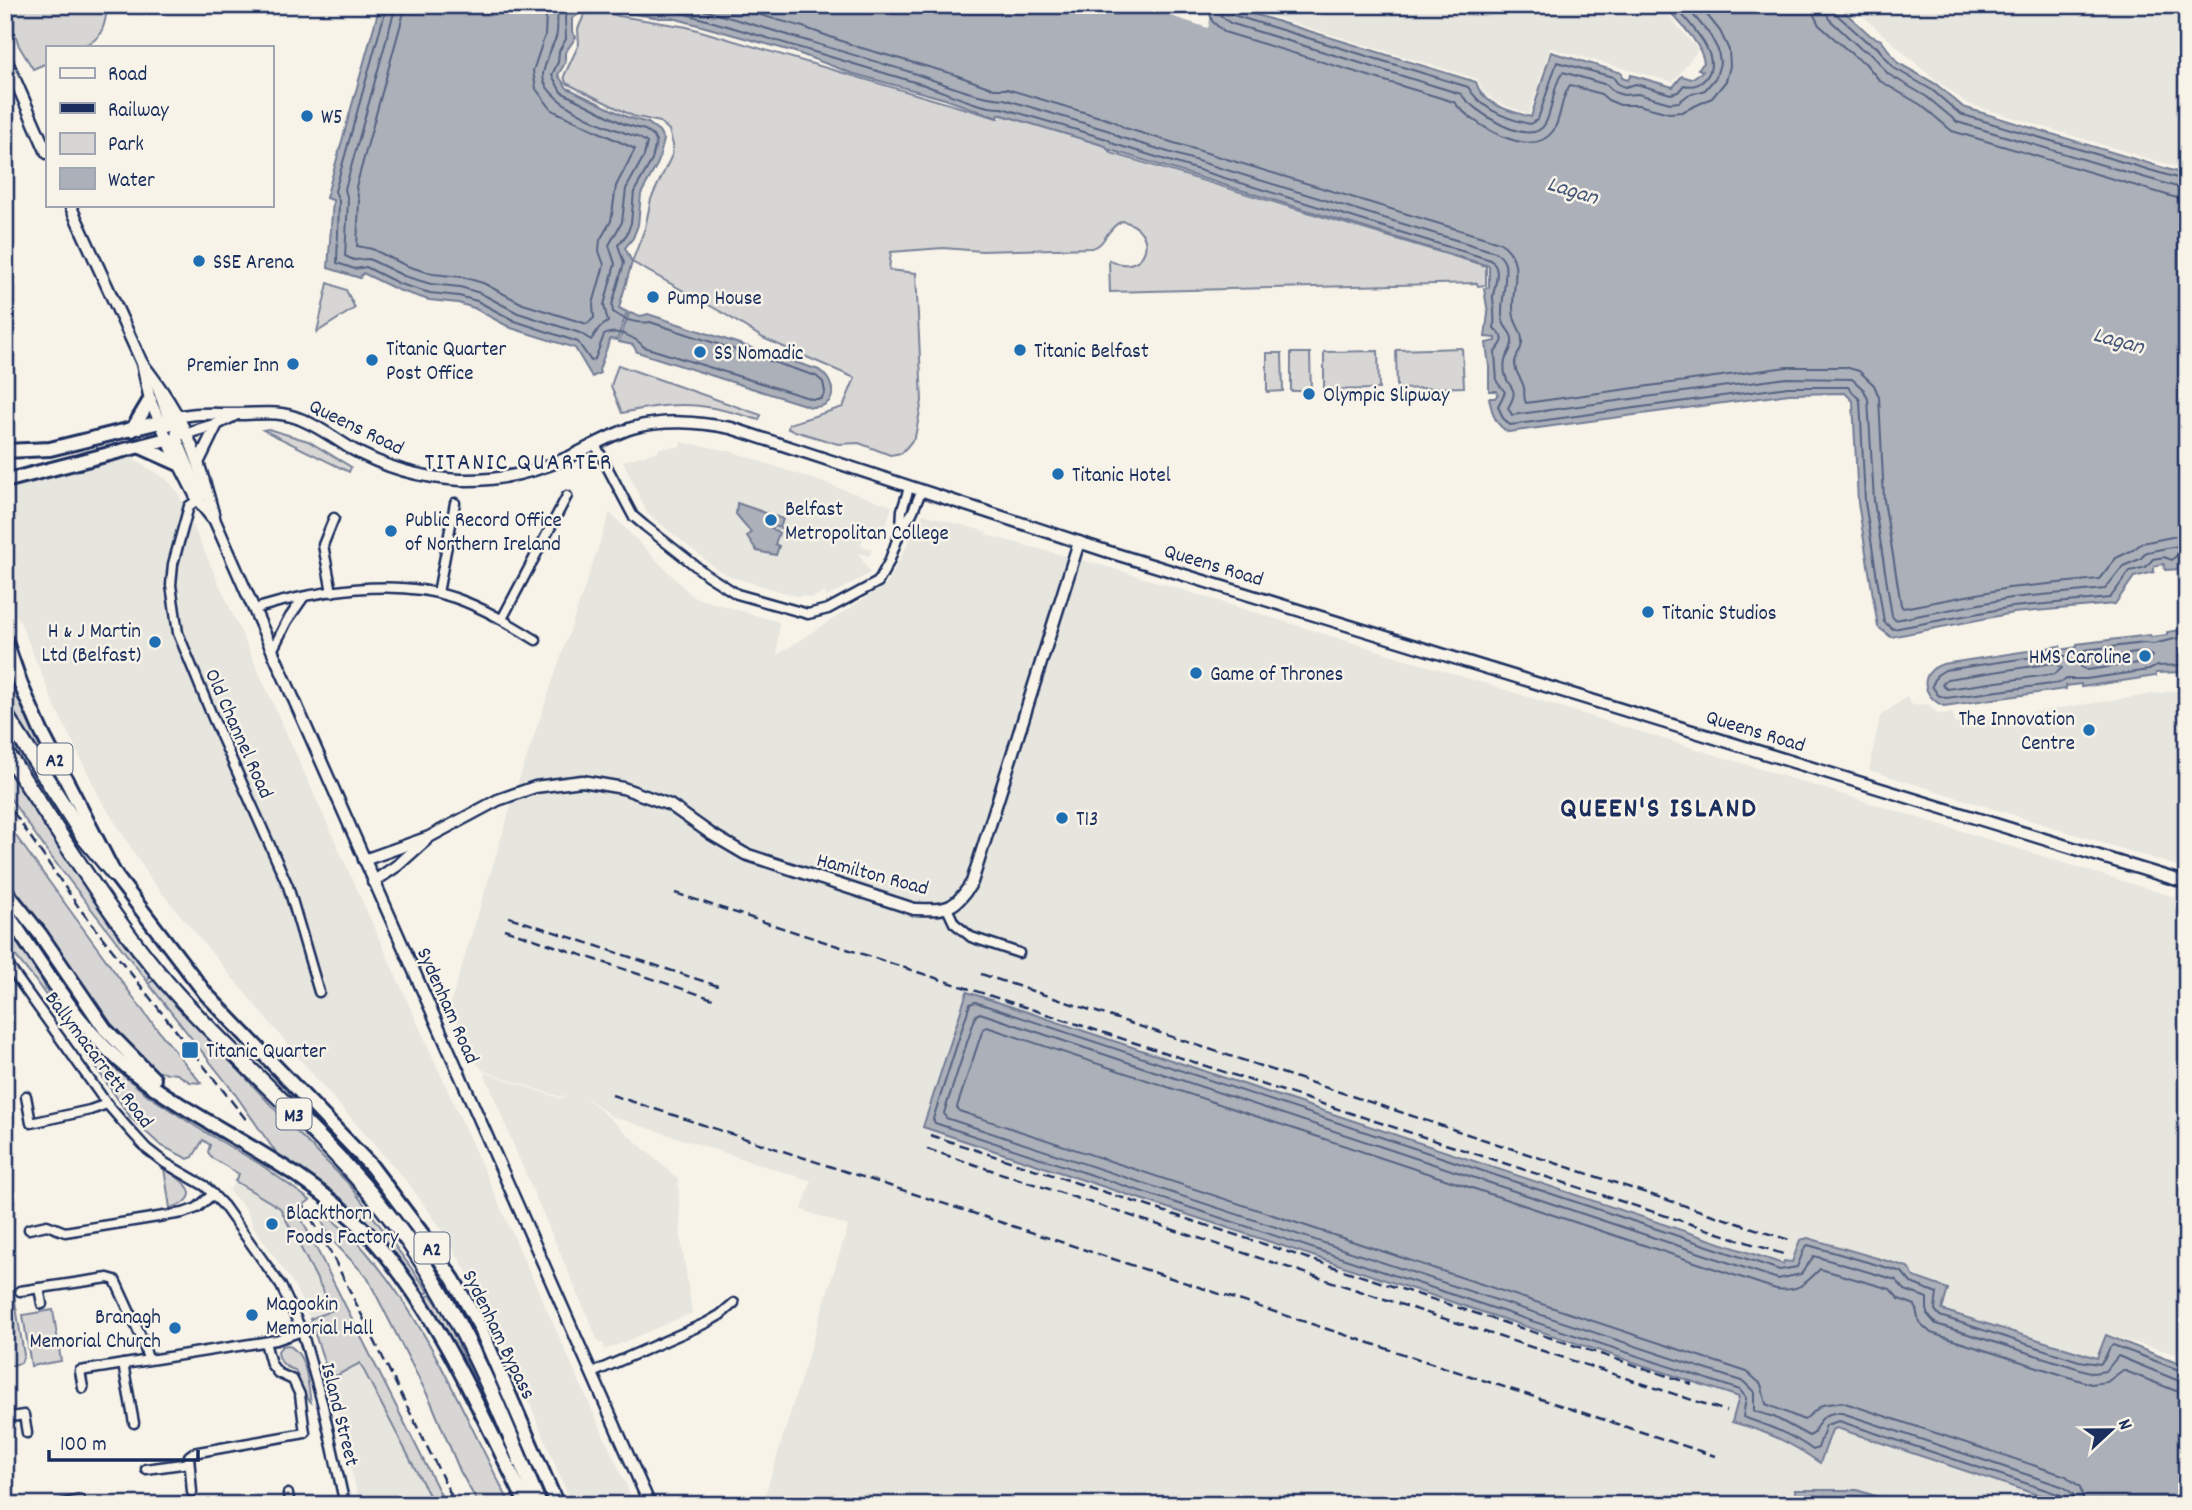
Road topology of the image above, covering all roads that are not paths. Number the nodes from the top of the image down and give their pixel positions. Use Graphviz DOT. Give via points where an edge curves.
graph roads {
  1 [pos="5,57"];
  2 [pos="46,151"];
  3 [pos="70,206"];
  4 [pos="142,363"];
  5 [pos="150,400"];
  6 [pos="235,414"];
  7 [pos="169,419"];
  8 [pos="217,424"];
  9 [pos="132,430"];
  10 [pos="187,433"];
  11 [pos="172,438"];
  12 [pos="595,444"];
  13 [pos="141,447"];
  14 [pos="5,451"];
  15 [pos="199,461"];
  16 [pos="179,464"];
  17 [pos="5,481"];
  18 [pos="909,488"];
  19 [pos="920,492"];
  20 [pos="568,496"];
  21 [pos="202,499"];
  22 [pos="455,503"];
  23 [pos="334,518"];
  24 [pos="901,530"];
  25 [pos="1079,542"];
  26 [pos="332,592"];
  27 [pos="438,593"];
  28 [pos="303,598"];
  29 [pos="254,609"];
  30 [pos="502,619"];
  31 [pos="5,639"];
  32 [pos="536,640"];
  33 [pos="272,651"];
  34 [pos="5,714"];
  35 [pos="5,751"];
  36 [pos="429,838"];
  37 [pos="364,860"];
  38 [pos="115,875"];
  39 [pos="373,882"];
  40 [pos="2187,883"];
  41 [pos="5,890"];
  42 [pos="947,908"];
  43 [pos="5,911"];
  44 [pos="1019,953"];
  45 [pos="5,961"];
  46 [pos="319,992"];
  47 [pos="26,1096"];
  48 [pos="180,1102"];
  49 [pos="107,1104"];
  50 [pos="213,1194"];
  51 [pos="29,1229"];
  52 [pos="40,1288"];
  53 [pos="20,1290"];
  54 [pos="734,1303"];
  55 [pos="42,1304"];
  56 [pos="302,1332"];
  57 [pos="265,1342"];
  58 [pos="148,1359"];
  59 [pos="124,1364"];
  60 [pos="592,1373"];
  61 [pos="83,1388"];
  62 [pos="5,1418"];
  63 [pos="134,1423"];
  64 [pos="27,1433"];
  65 [pos="189,1463"];
  66 [pos="146,1469"];
  67 [pos="192,1492"];
  68 [pos="288,1494"];
  69 [pos="80,1500"];
  70 [pos="58,1505"];
  71 [pos="290,1505"];
  72 [pos="345,1505"];
  73 [pos="527,1505"];
  74 [pos="539,1505"];
  75 [pos="556,1505"];
  76 [pos="650,1505"];
  1 -- 2 [label="street"];
  3 -- 4 [label="street, Sydenham Road"];
  4 -- 5 [label="street, Sydenham Road"];
  4 -- 7 [label="street, Sydenham Road" via="155,380"];
  5 -- 7 [label="street, Sydenham Road"];
  5 -- 9 [label="highway"];
  6 -- 7 [label="street, Queens Road" via="203,412"];
  6 -- 8 [label="street, Queens Road"];
  6 -- 12 [label="street, Queens Road" via="285,414 392,467 421,476 462,480 533,470"];
  7 -- 9 [label="highway"];
  7 -- 10 [label="street, Sydenham Road"];
  7 -- 11 [label="street, Sydenham Road"];
  7 -- 11 [label="street"];
  8 -- 10 [label="street, Queens Road"];
  8 -- 15 [label="street"];
  9 -- 14 [label="highway" via="50,449"];
  10 -- 11 [label="street, Queens Road"];
  10 -- 15 [label="street, Sydenham Road"];
  11 -- 13 [label="highway"];
  11 -- 16 [label="street, Sydenham Road"];
  11 -- 21 [label="street"];
  12 -- 18 [label="street, Queens Road" via="652,424 708,424"];
  12 -- 24 [label="street" via="633,516 737,594 808,614 877,582"];
  13 -- 16 [label="highway"];
  13 -- 17 [label="highway"];
  15 -- 21 [label="street, Sydenham Road"];
  16 -- 21 [label="street, Sydenham Road"];
  18 -- 19 [label="street, Queens Road"];
  18 -- 24 [label="street"];
  19 -- 24 [label="street"];
  19 -- 25 [label="street, Queens Road"];
  20 -- 30 [label="street"];
  21 -- 29 [label="street, Sydenham Road"];
  21 -- 46 [label="street, Old Channel Road" via="189,506 173,564 178,633 288,886"];
  22 -- 27 [label="street"];
  23 -- 26 [label="street" via="323,545"];
  25 -- 40 [label="street, Queens Road"];
  25 -- 42 [label="street, Hamilton Road" via="972,882 960,901"];
  26 -- 27 [label="street" via="386,588"];
  26 -- 28 [label="street"];
  27 -- 30 [label="street"];
  28 -- 29 [label="street"];
  28 -- 33 [label="street"];
  29 -- 33 [label="street, Sydenham Road"];
  30 -- 32 [label="street"];
  31 -- 38 [label="highway, A2" via="41,731"];
  33 -- 37 [label="street, Sydenham Road"];
  34 -- 38 [label="highway" via="85,839"];
  35 -- 74 [label="highway, M3" via="99,893 172,988 346,1164 416,1253 457,1319"];
  36 -- 37 [label="street, Hamilton Road"];
  36 -- 39 [label="street, Hamilton Road"];
  36 -- 42 [label="street, Hamilton Road" via="498,800 535,787 582,781 623,788 670,805 745,854 914,909"];
  37 -- 39 [label="street, Sydenham Road"];
  38 -- 75 [label="highway, Sydenham Bypass / A2" via="206,994 371,1166 419,1229 480,1328"];
  39 -- 60 [label="street, Sydenham Road"];
  41 -- 48 [label="highway, A2" via="105,1029"];
  42 -- 44 [label="street" via="954,923 971,937"];
  43 -- 48 [label="highway, A2" via="92,1035 134,1072"];
  45 -- 49 [label="street, Ballymacarrett Road"];
  47 -- 49 [label="street" via="30,1123"];
  48 -- 73 [label="highway, A2" via="302,1180 368,1235 442,1342"];
  49 -- 50 [label="street, Ballymacarrett Road" via="147,1149"];
  50 -- 51 [label="street" via="183,1213 65,1232 47,1225"];
  50 -- 56 [label="street, Ballymacarrett Road" via="281,1286"];
  52 -- 53 [label="street"];
  52 -- 55 [label="street"];
  52 -- 58 [label="street" via="115,1280"];
  54 -- 60 [label="street" via="706,1323"];
  56 -- 57 [label="street"];
  56 -- 72 [label="street, Island Street"];
  57 -- 58 [label="street"];
  57 -- 65 [label="street" via="271,1364 292,1380 300,1395 305,1433 198,1451 189,1456"];
  58 -- 59 [label="street"];
  59 -- 61 [label="street" via="80,1371"];
  59 -- 63 [label="street"];
  60 -- 76 [label="street, Sydenham Road"];
  62 -- 64 [label="street" via="24,1415"];
  65 -- 66 [label="street"];
  65 -- 67 [label="street"];
  68 -- 71 [label="street"];
  69 -- 70 [label="street"];
}
